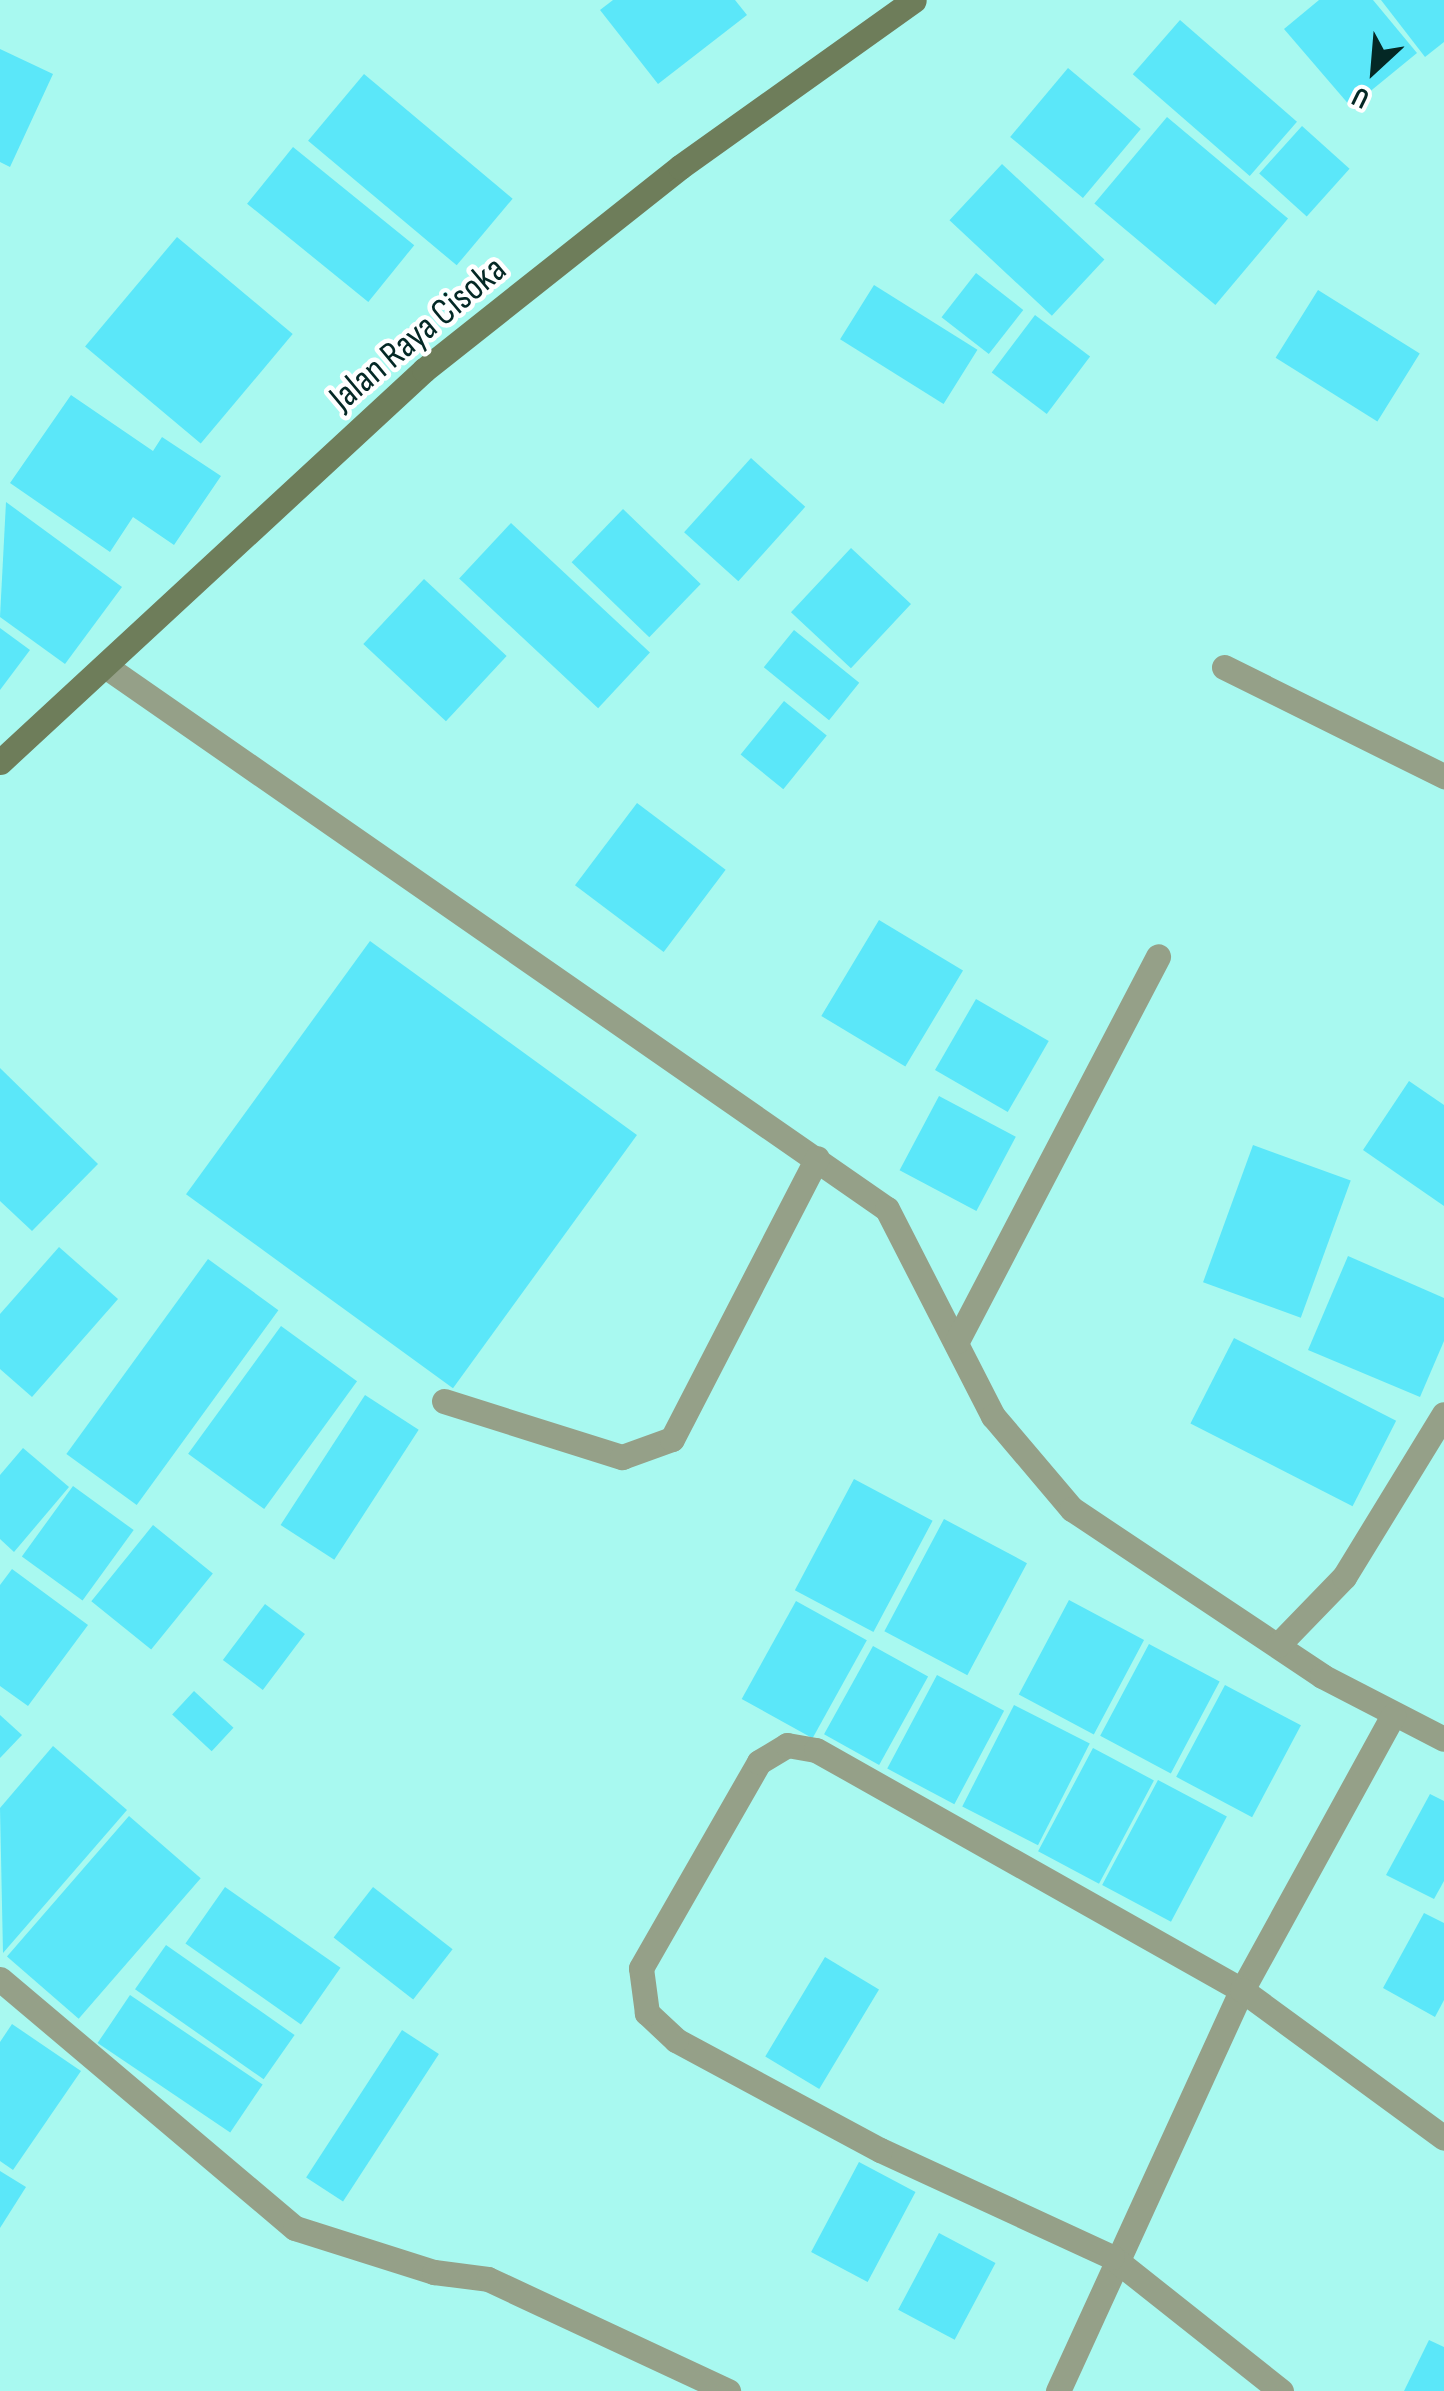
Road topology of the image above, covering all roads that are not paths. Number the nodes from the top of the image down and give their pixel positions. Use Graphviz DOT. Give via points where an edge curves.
graph roads {
  1 [pos="914,0"];
  2 [pos="1224,667"];
  3 [pos="108,668"];
  4 [pos="0,762"];
  5 [pos="1444,776"];
  6 [pos="1158,956"];
  7 [pos="817,1158"];
  8 [pos="957,1342"];
  9 [pos="444,1401"];
  10 [pos="1444,1414"];
  11 [pos="1278,1644"];
  12 [pos="1393,1715"];
  13 [pos="1444,1739"];
  14 [pos="0,1980"];
  15 [pos="1242,1990"];
  16 [pos="1444,2138"];
  17 [pos="1112,2257"];
  18 [pos="728,2391"];
  19 [pos="1058,2391"];
  20 [pos="1281,2391"];
  1 -- 3 [label="street, Jalan Raya Cisoka" via="680,168 424,370"];
  2 -- 5 [label="street"];
  3 -- 4 [label="street, Jalan Raya Cisoka"];
  3 -- 7 [label="street" via="320,824 460,904 626,1032"];
  6 -- 8 [label="street"];
  7 -- 8 [label="street" via="887,1209"];
  7 -- 9 [label="street" via="672,1440 622,1457"];
  8 -- 11 [label="street" via="993,1416 1072,1509"];
  10 -- 11 [label="street" via="1344,1577"];
  11 -- 12 [label="street"];
  12 -- 13 [label="street"];
  12 -- 15 [label="street"];
  14 -- 18 [label="street" via="295,2228 434,2272 488,2279"];
  15 -- 16 [label="street"];
  15 -- 17 [label="street"];
  15 -- 17 [label="street" via="816,1750 787,1745 760,1762 640,1968 647,2013 676,2040 880,2150"];
  17 -- 19 [label="street"];
  17 -- 20 [label="street"];
}
